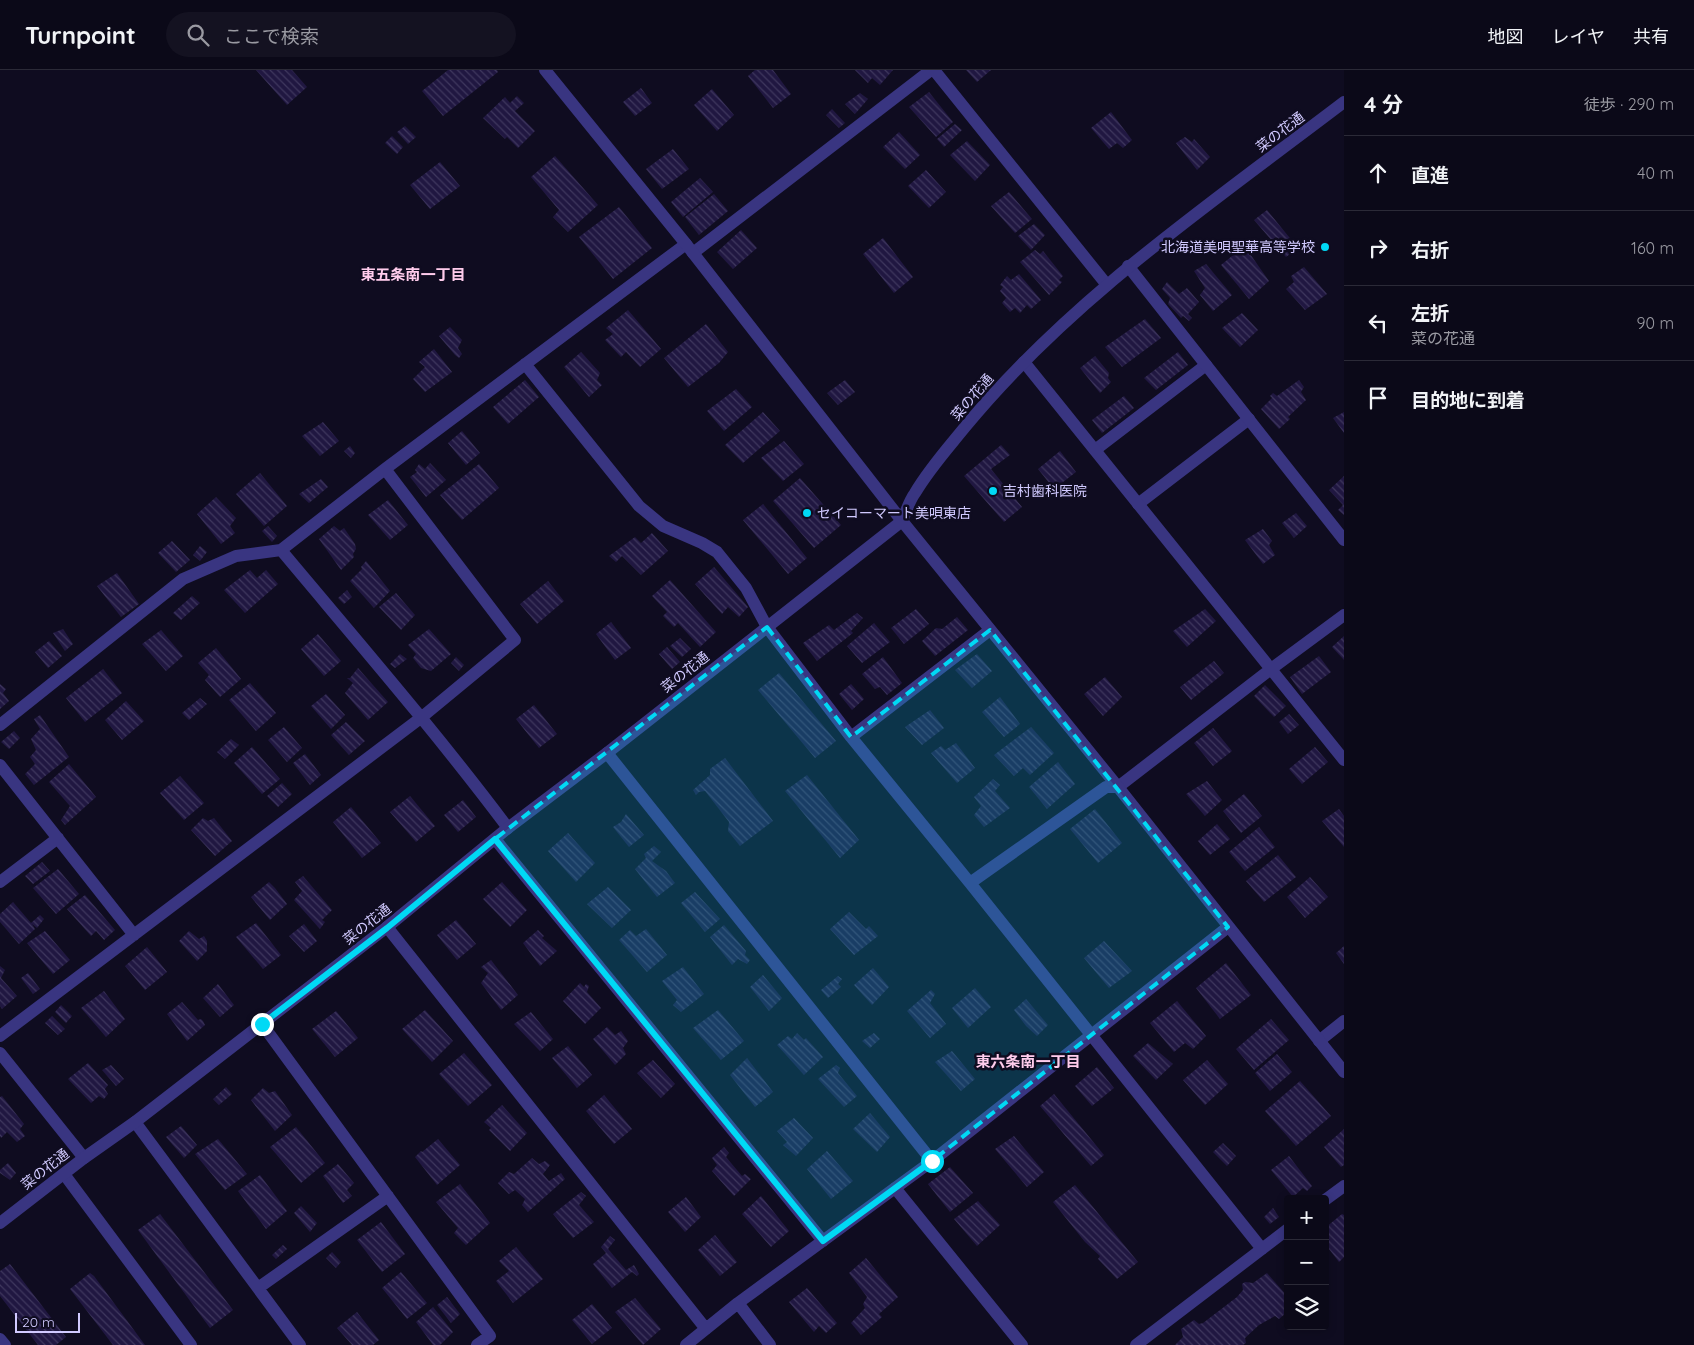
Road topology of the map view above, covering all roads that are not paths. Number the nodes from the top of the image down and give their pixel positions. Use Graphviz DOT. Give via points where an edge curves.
graph roads {
  1 [pos="546,70"];
  2 [pos="932,70"];
  3 [pos="1344,102"];
  4 [pos="689,248"];
  5 [pos="1128,266"];
  6 [pos="1107,285"];
  7 [pos="1024,362"];
  8 [pos="525,364"];
  9 [pos="1206,365"];
  10 [pos="1249,419"];
  11 [pos="1095,450"];
  12 [pos="385,469"];
  13 [pos="1138,504"];
  14 [pos="902,520"];
  15 [pos="1344,540"];
  16 [pos="281,550"];
  17 [pos="1344,615"];
  18 [pos="767,628"];
  19 [pos="990,630"];
  20 [pos="1271,669"];
  21 [pos="422,717"];
  22 [pos="0,725"];
  23 [pos="851,737"];
  24 [pos="607,753"];
  25 [pos="1344,760"];
  26 [pos="0,765"];
  27 [pos="1118,787"];
  28 [pos="508,828"];
  29 [pos="58,838"];
  30 [pos="495,839"];
  31 [pos="0,882"];
  32 [pos="970,884"];
  33 [pos="1228,927"];
  34 [pos="387,928"];
  35 [pos="134,935"];
  36 [pos="1344,1021"];
  37 [pos="262,1024"];
  38 [pos="1091,1035"];
  39 [pos="0,1036"];
  40 [pos="1319,1041"];
  41 [pos="0,1052"];
  42 [pos="1344,1072"];
  43 [pos="135,1122"];
  44 [pos="84,1158"];
  45 [pos="932,1161"];
  46 [pos="64,1174"];
  47 [pos="1344,1186"];
  48 [pos="895,1188"];
  49 [pos="388,1196"];
  50 [pos="1329,1197"];
  51 [pos="0,1223"];
  52 [pos="1284,1232"];
  53 [pos="823,1241"];
  54 [pos="1262,1249"];
  55 [pos="258,1288"];
  56 [pos="738,1303"];
  57 [pos="706,1329"];
  58 [pos="0,1339"];
  59 [pos="5,1345"];
  60 [pos="192,1345"];
  61 [pos="300,1345"];
  62 [pos="477,1345"];
  63 [pos="686,1345"];
  64 [pos="770,1345"];
  65 [pos="1022,1345"];
  66 [pos="1136,1345"];
  1 -- 4 [label="street"];
  2 -- 4 [label="street"];
  2 -- 6 [label="street"];
  3 -- 5 [label="street, 菜の花通"];
  4 -- 8 [label="street"];
  4 -- 14 [label="street"];
  5 -- 6 [label="street, 菜の花通"];
  5 -- 9 [label="street"];
  6 -- 7 [label="street, 菜の花通"];
  7 -- 11 [label="street"];
  7 -- 14 [label="street, 菜の花通" via="987,400 941,457 914,493"];
  8 -- 12 [label="street"];
  8 -- 18 [label="street" via="639,506 663,526 717,552 746,588"];
  9 -- 10 [label="street"];
  9 -- 11 [label="street"];
  10 -- 13 [label="street"];
  10 -- 15 [label="street"];
  11 -- 13 [label="street"];
  12 -- 16 [label="street"];
  12 -- 21 [label="street" via="515,640"];
  13 -- 20 [label="street"];
  14 -- 18 [label="street, 菜の花通"];
  14 -- 19 [label="street"];
  16 -- 21 [label="street"];
  16 -- 22 [label="street" via="236,556 183,578"];
  17 -- 20 [label="street"];
  18 -- 23 [label="street"];
  18 -- 24 [label="street, 菜の花通"];
  19 -- 23 [label="street"];
  19 -- 27 [label="street"];
  20 -- 25 [label="street"];
  20 -- 27 [label="street"];
  21 -- 28 [label="street"];
  21 -- 35 [label="street"];
  23 -- 32 [label="street"];
  24 -- 28 [label="street, 菜の花通"];
  24 -- 45 [label="street"];
  26 -- 29 [label="street"];
  27 -- 32 [label="street" via="1106,787"];
  27 -- 33 [label="street"];
  28 -- 30 [label="street, 菜の花通"];
  29 -- 31 [label="street"];
  29 -- 35 [label="street"];
  30 -- 34 [label="street, 菜の花通"];
  30 -- 53 [label="street"];
  32 -- 38 [label="street"];
  33 -- 38 [label="street"];
  33 -- 40 [label="street"];
  34 -- 37 [label="street, 菜の花通"];
  34 -- 57 [label="street"];
  35 -- 39 [label="street"];
  36 -- 40 [label="street"];
  37 -- 43 [label="street, 菜の花通"];
  37 -- 49 [label="street"];
  38 -- 45 [label="street"];
  38 -- 54 [label="street"];
  40 -- 42 [label="street"];
  41 -- 44 [label="street"];
  43 -- 44 [label="street, 菜の花通"];
  43 -- 55 [label="street"];
  44 -- 46 [label="street, 菜の花通"];
  45 -- 48 [label="street"];
  46 -- 51 [label="street, 菜の花通"];
  46 -- 60 [label="street"];
  47 -- 50 [label="street"];
  48 -- 53 [label="street"];
  48 -- 65 [label="street"];
  49 -- 55 [label="street"];
  49 -- 62 [label="street" via="490,1336"];
  52 -- 54 [label="street"];
  53 -- 56 [label="street"];
  54 -- 66 [label="street"];
  55 -- 61 [label="street"];
  56 -- 57 [label="street"];
  56 -- 64 [label="street"];
  57 -- 63 [label="street"];
  58 -- 59 [label="street"];
}
